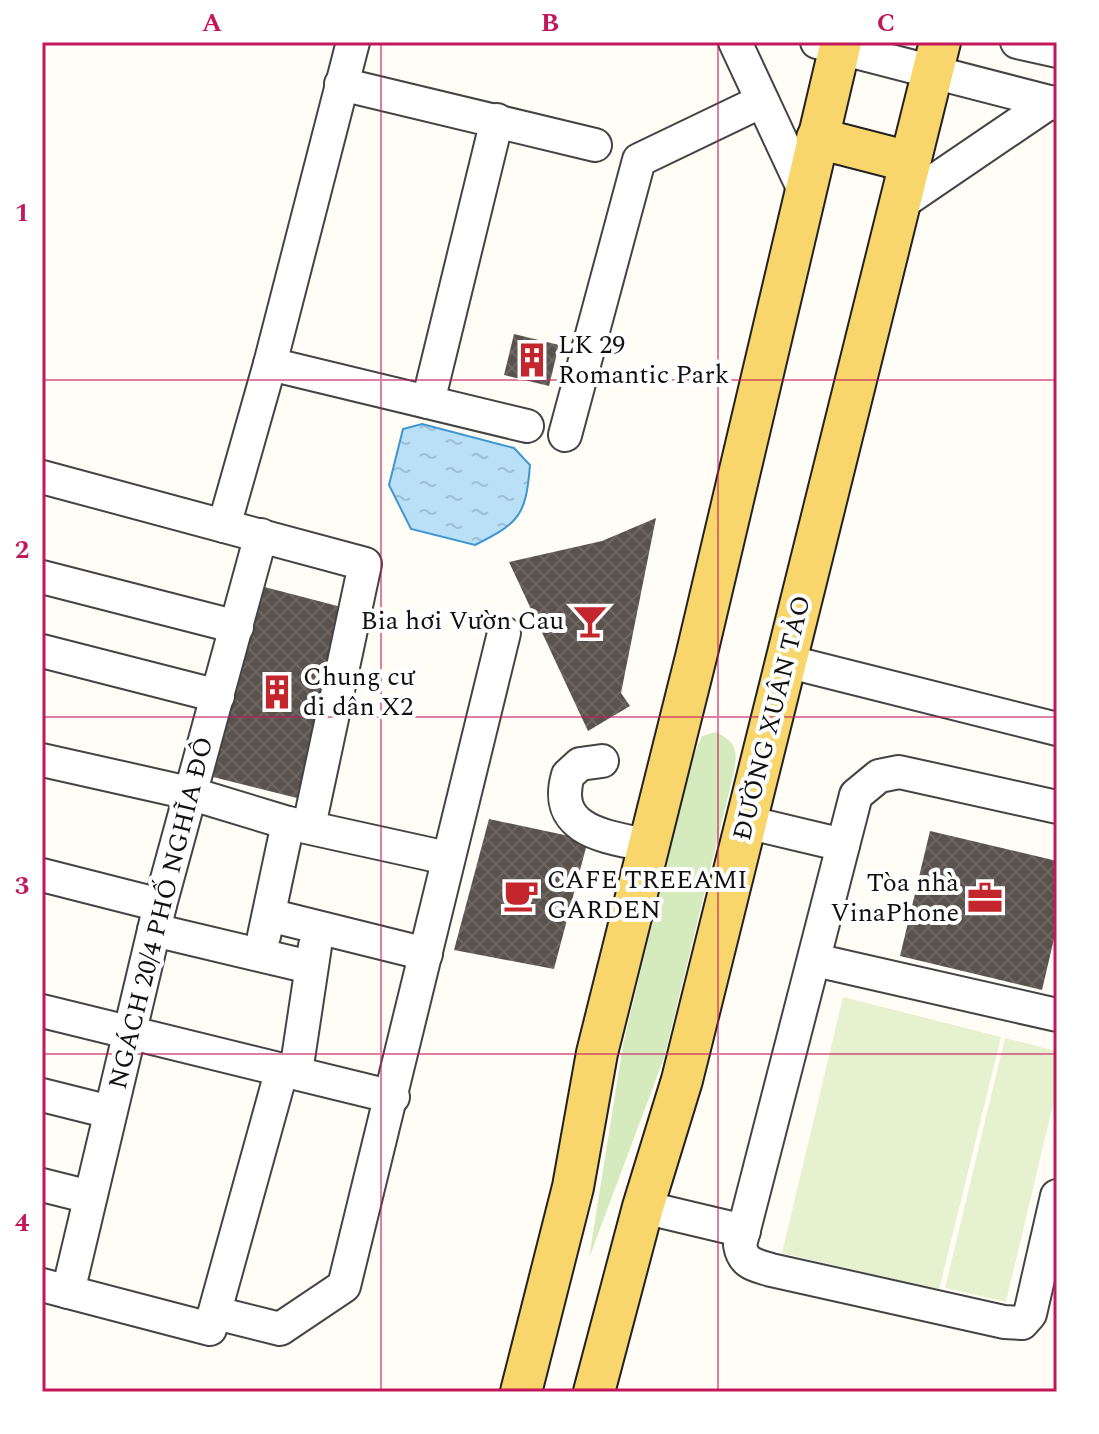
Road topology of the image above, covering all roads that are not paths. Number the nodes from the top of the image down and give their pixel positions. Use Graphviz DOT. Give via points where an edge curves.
graph roads {
  1 [pos="353,42"];
  2 [pos="735,42"];
  3 [pos="1017,42"];
  4 [pos="832,44"];
  5 [pos="1057,51"];
  6 [pos="936,56"];
  7 [pos="341,84"];
  8 [pos="762,101"];
  9 [pos="1053,103"];
  10 [pos="497,120"];
  11 [pos="817,138"];
  12 [pos="595,145"];
  13 [pos="910,162"];
  14 [pos="804,190"];
  15 [pos="900,204"];
  16 [pos="270,364"];
  17 [pos="428,402"];
  18 [pos="527,426"];
  19 [pos="565,435"];
  20 [pos="42,477"];
  21 [pos="224,526"];
  22 [pos="261,535"];
  23 [pos="42,577"];
  24 [pos="237,627"];
  25 [pos="504,633"];
  26 [pos="42,651"];
  27 [pos="786,661"];
  28 [pos="218,696"];
  29 [pos="1057,729"];
  30 [pos="42,760"];
  31 [pos="602,761"];
  32 [pos="189,793"];
  33 [pos="1057,807"];
  34 [pos="746,822"];
  35 [pos="298,824"];
  36 [pos="843,845"];
  37 [pos="650,846"];
  38 [pos="447,858"];
  39 [pos="42,875"];
  40 [pos="269,915"];
  41 [pos="157,918"];
  42 [pos="320,928"];
  43 [pos="426,954"];
  44 [pos="260,955"];
  45 [pos="815,960"];
  46 [pos="310,967"];
  47 [pos="42,1011"];
  48 [pos="1057,1015"];
  49 [pos="130,1031"];
  50 [pos="289,1070"];
  51 [pos="42,1095"];
  52 [pos="393,1097"];
  53 [pos="110,1112"];
  54 [pos="42,1185"];
  55 [pos="1057,1196"];
  56 [pos="90,1197"];
  57 [pos="643,1207"];
  58 [pos="744,1231"];
  59 [pos="55,1288"];
  60 [pos="213,1321"];
  61 [pos="525,1388"];
  62 [pos="594,1392"];
  1 -- 7 [label="street"];
  2 -- 8 [label="street"];
  3 -- 5 [label="street"];
  4 -- 6 [label="street"];
  4 -- 11 [label="main road"];
  6 -- 9 [label="street"];
  6 -- 13 [label="main road, ĐƯỜNG XUÂN TẢO"];
  7 -- 10 [label="street"];
  7 -- 16 [label="street"];
  8 -- 14 [label="street"];
  8 -- 19 [label="street" via="639,160"];
  9 -- 15 [label="street"];
  10 -- 12 [label="street"];
  10 -- 17 [label="street"];
  11 -- 13 [label="main road"];
  11 -- 14 [label="main road"];
  13 -- 15 [label="main road, ĐƯỜNG XUÂN TẢO"];
  14 -- 37 [label="main road"];
  15 -- 27 [label="main road, ĐƯỜNG XUÂN TẢO"];
  16 -- 17 [label="street"];
  16 -- 21 [label="street"];
  17 -- 18 [label="street"];
  20 -- 21 [label="street"];
  21 -- 22 [label="street"];
  22 -- 24 [label="street, NGÁCH 20/4 PHỐ NGHĨA ĐÔ"];
  22 -- 35 [label="street" via="365,564"];
  23 -- 24 [label="street"];
  24 -- 28 [label="street, NGÁCH 20/4 PHỐ NGHĨA ĐÔ"];
  25 -- 38 [label="street"];
  26 -- 28 [label="street"];
  27 -- 29 [label="street"];
  27 -- 34 [label="main road, ĐƯỜNG XUÂN TẢO"];
  28 -- 32 [label="street, NGÁCH 20/4 PHỐ NGHĨA ĐÔ"];
  30 -- 32 [label="street"];
  31 -- 37 [label="street" via="580,764 568,775 566,795 573,818 592,833"];
  32 -- 35 [label="street"];
  32 -- 41 [label="street, NGÁCH 20/4 PHỐ NGHĨA ĐÔ"];
  33 -- 36 [label="street" via="887,773 856,795"];
  34 -- 36 [label="street"];
  34 -- 57 [label="main road, ĐƯỜNG XUÂN TẢO" via="682,1080"];
  35 -- 38 [label="street"];
  35 -- 40 [label="street"];
  36 -- 45 [label="street"];
  37 -- 61 [label="main road" via="597,1053 573,1187"];
  38 -- 43 [label="street"];
  39 -- 41 [label="street"];
  40 -- 42 [label="street"];
  40 -- 44 [label="street"];
  41 -- 44 [label="street"];
  41 -- 49 [label="street, NGÁCH 20/4 PHỐ NGHĨA ĐÔ"];
  42 -- 43 [label="street"];
  42 -- 46 [label="street"];
  43 -- 52 [label="street"];
  44 -- 46 [label="street"];
  45 -- 48 [label="street"];
  45 -- 58 [label="street"];
  46 -- 50 [label="street"];
  47 -- 49 [label="street"];
  49 -- 50 [label="street"];
  49 -- 53 [label="street, NGÁCH 20/4 PHỐ NGHĨA ĐÔ"];
  50 -- 52 [label="street"];
  50 -- 60 [label="street"];
  51 -- 53 [label="street"];
  52 -- 60 [label="street" via="344,1286 280,1329"];
  53 -- 56 [label="street, NGÁCH 20/4 PHỐ NGHĨA ĐÔ"];
  54 -- 56 [label="street"];
  55 -- 58 [label="street" via="1030,1314 1022,1323 751,1264 742,1255"];
  56 -- 59 [label="street, NGÁCH 20/4 PHỐ NGHĨA ĐÔ"];
  57 -- 58 [label="street"];
  57 -- 62 [label="main road, ĐƯỜNG XUÂN TẢO"];
  59 -- 60 [label="street"];
}
